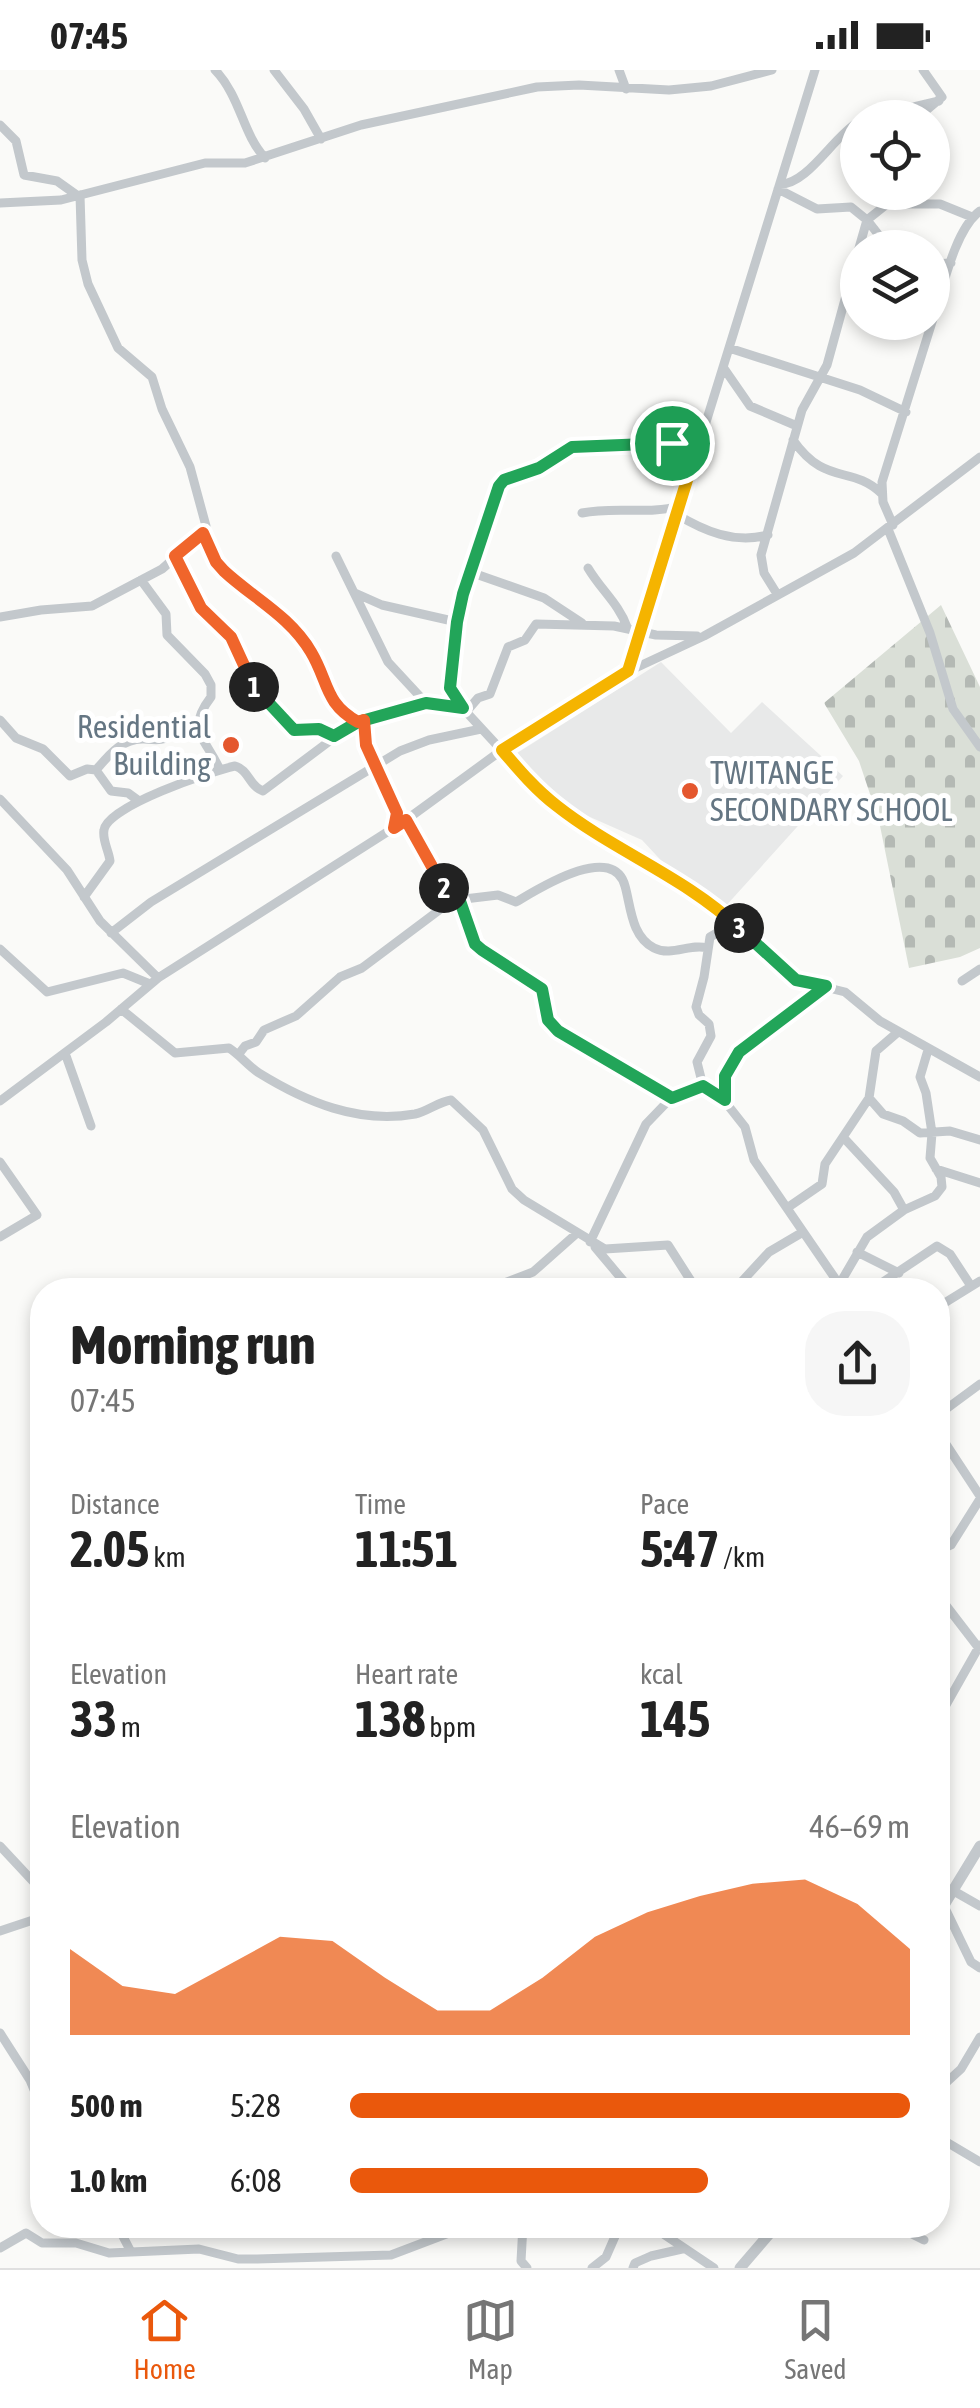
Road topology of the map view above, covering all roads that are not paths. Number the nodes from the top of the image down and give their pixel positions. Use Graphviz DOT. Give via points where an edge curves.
graph roads {
  1 [pos="215,70"];
  2 [pos="274,70"];
  3 [pos="620,70"];
  4 [pos="772,70"];
  5 [pos="815,70"];
  6 [pos="922,70"];
  7 [pos="626,89"];
  8 [pos="940,100"];
  9 [pos="0,125"];
  10 [pos="840,135"];
  11 [pos="322,139"];
  12 [pos="266,158"];
  13 [pos="779,186"];
  14 [pos="79,196"];
  15 [pos="0,203"];
  16 [pos="950,207"];
  17 [pos="880,210"];
  18 [pos="976,214"];
  19 [pos="868,220"];
  20 [pos="865,230"];
  21 [pos="876,230"];
  22 [pos="951,264"];
  23 [pos="950,267"];
  24 [pos="840,312"];
  25 [pos="927,340"];
  26 [pos="728,348"];
  27 [pos="723,367"];
  28 [pos="821,378"];
  29 [pos="906,412"];
  30 [pos="797,426"];
  31 [pos="700,438"];
  32 [pos="793,440"];
  33 [pos="980,457"];
  34 [pos="881,493"];
  35 [pos="678,510"];
  36 [pos="582,513"];
  37 [pos="891,527"];
  38 [pos="203,533"];
  39 [pos="768,534"];
  40 [pos="175,556"];
  41 [pos="336,556"];
  42 [pos="588,568"];
  43 [pos="470,572"];
  44 [pos="141,580"];
  45 [pos="353,591"];
  46 [pos="777,594"];
  47 [pos="0,618"];
  48 [pos="457,622"];
  49 [pos="584,624"];
  50 [pos="627,628"];
  51 [pos="640,630"];
  52 [pos="704,636"];
  53 [pos="628,671"];
  54 [pos="426,703"];
  55 [pos="464,710"];
  56 [pos="0,720"];
  57 [pos="361,721"];
  58 [pos="481,729"];
  59 [pos="199,733"];
  60 [pos="334,736"];
  61 [pos="980,747"];
  62 [pos="502,750"];
  63 [pos="377,766"];
  64 [pos="96,770"];
  65 [pos="220,770"];
  66 [pos="0,799"];
  67 [pos="138,801"];
  68 [pos="406,820"];
  69 [pos="394,828"];
  70 [pos="84,897"];
  71 [pos="457,900"];
  72 [pos="734,923"];
  73 [pos="111,932"];
  74 [pos="707,948"];
  75 [pos="0,949"];
  76 [pos="980,969"];
  77 [pos="154,981"];
  78 [pos="962,982"];
  79 [pos="826,986"];
  80 [pos="121,1009"];
  81 [pos="898,1032"];
  82 [pos="928,1050"];
  83 [pos="66,1053"];
  84 [pos="238,1054"];
  85 [pos="980,1078"];
  86 [pos="703,1086"];
  87 [pos="672,1098"];
  88 [pos="870,1098"];
  89 [pos="725,1100"];
  90 [pos="0,1101"];
  91 [pos="91,1126"];
  92 [pos="932,1133"];
  93 [pos="843,1137"];
  94 [pos="980,1140"];
  95 [pos="0,1162"];
  96 [pos="936,1169"];
  97 [pos="980,1183"];
  98 [pos="786,1208"];
  99 [pos="904,1210"];
  100 [pos="803,1232"];
  101 [pos="576,1234"];
  102 [pos="0,1237"];
  103 [pos="592,1243"];
  104 [pos="857,1252"];
  105 [pos="899,1273"];
  106 [pos="519,1278"];
  107 [pos="621,1278"];
  108 [pos="689,1278"];
  109 [pos="745,1278"];
  110 [pos="835,1278"];
  111 [pos="846,1278"];
  112 [pos="890,1278"];
  113 [pos="975,1283"];
  114 [pos="950,1299"];
  115 [pos="980,1384"];
  116 [pos="950,1406"];
  117 [pos="950,1451"];
  118 [pos="980,1498"];
  119 [pos="950,1545"];
  120 [pos="950,1611"];
  121 [pos="979,1646"];
  122 [pos="950,1698"];
  123 [pos="0,1846"];
  124 [pos="980,1846"];
  125 [pos="30,1877"];
  126 [pos="952,1890"];
  127 [pos="950,1893"];
  128 [pos="980,1906"];
  129 [pos="30,1920"];
  130 [pos="950,1927"];
  131 [pos="0,1931"];
  132 [pos="980,1968"];
  133 [pos="0,2034"];
  134 [pos="980,2038"];
  135 [pos="950,2080"];
  136 [pos="30,2084"];
  137 [pos="950,2144"];
  138 [pos="980,2162"];
  139 [pos="30,2236"];
  140 [pos="33,2238"];
  141 [pos="124,2238"];
  142 [pos="436,2238"];
  143 [pos="522,2238"];
  144 [pos="614,2238"];
  145 [pos="668,2238"];
  146 [pos="765,2238"];
  147 [pos="920,2238"];
  148 [pos="924,2240"];
  149 [pos="0,2248"];
  150 [pos="682,2248"];
  151 [pos="130,2250"];
  152 [pos="294,2258"];
  153 [pos="304,2268"];
  154 [pos="527,2268"];
  155 [pos="592,2268"];
  156 [pos="633,2268"];
  157 [pos="714,2268"];
  158 [pos="740,2268"];
  1 -- 12 [label="street"];
  2 -- 11 [label="street"];
  3 -- 7 [label="street"];
  4 -- 7 [label="street" via="700,88"];
  5 -- 13 [label="street"];
  6 -- 8 [label="street"];
  7 -- 11 [label="street" via="537,86"];
  9 -- 14 [label="street" via="16,141 24,176 50,178"];
  10 -- 13 [label="street" via="795,182"];
  11 -- 12 [label="street"];
  12 -- 14 [label="street" via="205,163"];
  13 -- 19 [label="street" via="817,209 851,207"];
  13 -- 26 [label="street"];
  14 -- 15 [label="street"];
  14 -- 38 [label="street" via="88,284 118,348 152,376 190,467"];
  16 -- 18 [label="street"];
  17 -- 19 [label="street"];
  18 -- 22 [label="street"];
  19 -- 20 [label="street"];
  19 -- 21 [label="street"];
  22 -- 23 [label="street"];
  24 -- 28 [label="street"];
  25 -- 29 [label="street"];
  26 -- 27 [label="street"];
  26 -- 28 [label="street"];
  27 -- 30 [label="street" via="750,406"];
  27 -- 31 [label="street"];
  28 -- 29 [label="street"];
  28 -- 30 [label="street"];
  29 -- 34 [label="street"];
  30 -- 32 [label="street"];
  31 -- 35 [label="street"];
  31 -- 43 [label="street" via="572,447 504,480"];
  32 -- 34 [label="street" via="820,468"];
  32 -- 39 [label="street"];
  33 -- 37 [label="street"];
  34 -- 37 [label="street"];
  35 -- 36 [label="street"];
  35 -- 39 [label="street" via="710,533"];
  35 -- 51 [label="street"];
  37 -- 46 [label="street"];
  37 -- 61 [label="street" via="953,709"];
  38 -- 40 [label="street"];
  38 -- 57 [label="street" via="224,571 300,636 337,709"];
  39 -- 46 [label="street" via="762,565"];
  40 -- 44 [label="street"];
  40 -- 60 [label="street" via="201,608 231,637 256,690 294,730"];
  41 -- 45 [label="street"];
  42 -- 50 [label="street" via="619,606"];
  43 -- 48 [label="street"];
  43 -- 49 [label="street" via="544,598"];
  44 -- 47 [label="street" via="86,608"];
  44 -- 59 [label="street" via="166,614 170,640 211,686"];
  45 -- 48 [label="street"];
  45 -- 54 [label="street" via="388,662"];
  46 -- 52 [label="street"];
  48 -- 55 [label="street" via="450,688"];
  49 -- 50 [label="street"];
  49 -- 55 [label="street" via="532,627 527,638 508,647 488,696"];
  50 -- 51 [label="street"];
  51 -- 52 [label="street"];
  51 -- 53 [label="street"];
  52 -- 53 [label="street"];
  53 -- 62 [label="street"];
  54 -- 55 [label="street"];
  54 -- 57 [label="street"];
  55 -- 58 [label="street"];
  56 -- 64 [label="street" via="70,776"];
  57 -- 60 [label="street"];
  57 -- 63 [label="street"];
  58 -- 62 [label="street"];
  58 -- 63 [label="street" via="412,745"];
  59 -- 64 [label="street" via="122,744"];
  59 -- 65 [label="street"];
  60 -- 65 [label="street" via="263,791 239,767"];
  62 -- 68 [label="street"];
  62 -- 72 [label="street" via="560,809"];
  63 -- 69 [label="street" via="397,813"];
  63 -- 73 [label="street"];
  64 -- 67 [label="street" via="111,791"];
  65 -- 67 [label="street"];
  66 -- 70 [label="street"];
  67 -- 70 [label="street" via="106,825 110,861"];
  68 -- 69 [label="street"];
  68 -- 71 [label="street"];
  69 -- 77 [label="street"];
  70 -- 73 [label="street"];
  71 -- 74 [label="street" via="498,895 516,902 567,874 609,868 620,874 645,940 665,951"];
  71 -- 84 [label="street"];
  71 -- 87 [label="street" via="475,944 542,989 548,1020 558,1031"];
  72 -- 74 [label="street" via="714,932"];
  72 -- 79 [label="street" via="796,980"];
  73 -- 77 [label="street"];
  74 -- 86 [label="street" via="696,1006 711,1036 697,1062"];
  75 -- 77 [label="street" via="47,992 123,973"];
  76 -- 78 [label="street"];
  77 -- 80 [label="street"];
  79 -- 81 [label="street" via="845,992"];
  79 -- 89 [label="street" via="739,1052 725,1076"];
  80 -- 83 [label="street"];
  80 -- 84 [label="street" via="175,1053 225,1048"];
  81 -- 82 [label="street"];
  81 -- 88 [label="street" via="876,1051"];
  82 -- 85 [label="street"];
  82 -- 92 [label="street" via="920,1078"];
  83 -- 90 [label="street"];
  83 -- 91 [label="street"];
  84 -- 101 [label="street" via="261,1074 336,1110 416,1114 454,1102 486,1134 515,1193"];
  86 -- 87 [label="street"];
  86 -- 89 [label="street"];
  87 -- 103 [label="street" via="646,1124"];
  88 -- 92 [label="street" via="883,1114"];
  88 -- 93 [label="street"];
  89 -- 98 [label="street"];
  92 -- 94 [label="street"];
  92 -- 96 [label="street"];
  93 -- 98 [label="street" via="822,1168 822,1184"];
  93 -- 99 [label="street"];
  95 -- 102 [label="street" via="37,1215"];
  96 -- 97 [label="street"];
  96 -- 99 [label="street" via="939,1192"];
  98 -- 100 [label="street"];
  99 -- 104 [label="street"];
  100 -- 109 [label="street" via="769,1252"];
  100 -- 110 [label="street"];
  101 -- 103 [label="street"];
  101 -- 106 [label="street"];
  103 -- 107 [label="street"];
  103 -- 108 [label="street" via="610,1250 668,1245"];
  104 -- 105 [label="street"];
  104 -- 111 [label="street"];
  105 -- 112 [label="street"];
  105 -- 113 [label="street" via="940,1246"];
  113 -- 114 [label="street"];
  115 -- 116 [label="street"];
  117 -- 118 [label="street"];
  118 -- 119 [label="street"];
  120 -- 121 [label="street"];
  121 -- 122 [label="street"];
  123 -- 125 [label="street"];
  124 -- 126 [label="street"];
  126 -- 127 [label="street"];
  126 -- 128 [label="street"];
  129 -- 131 [label="street"];
  130 -- 132 [label="street"];
  133 -- 136 [label="street"];
  134 -- 135 [label="street"];
  137 -- 138 [label="street"];
  139 -- 149 [label="street"];
  140 -- 151 [label="street" via="109,2253"];
  141 -- 151 [label="street"];
  142 -- 152 [label="street" via="392,2255"];
  143 -- 154 [label="street"];
  144 -- 155 [label="street"];
  145 -- 150 [label="street"];
  146 -- 158 [label="street"];
  147 -- 148 [label="street"];
  150 -- 156 [label="street"];
  150 -- 157 [label="street"];
  151 -- 152 [label="street"];
  152 -- 153 [label="street"];
}
